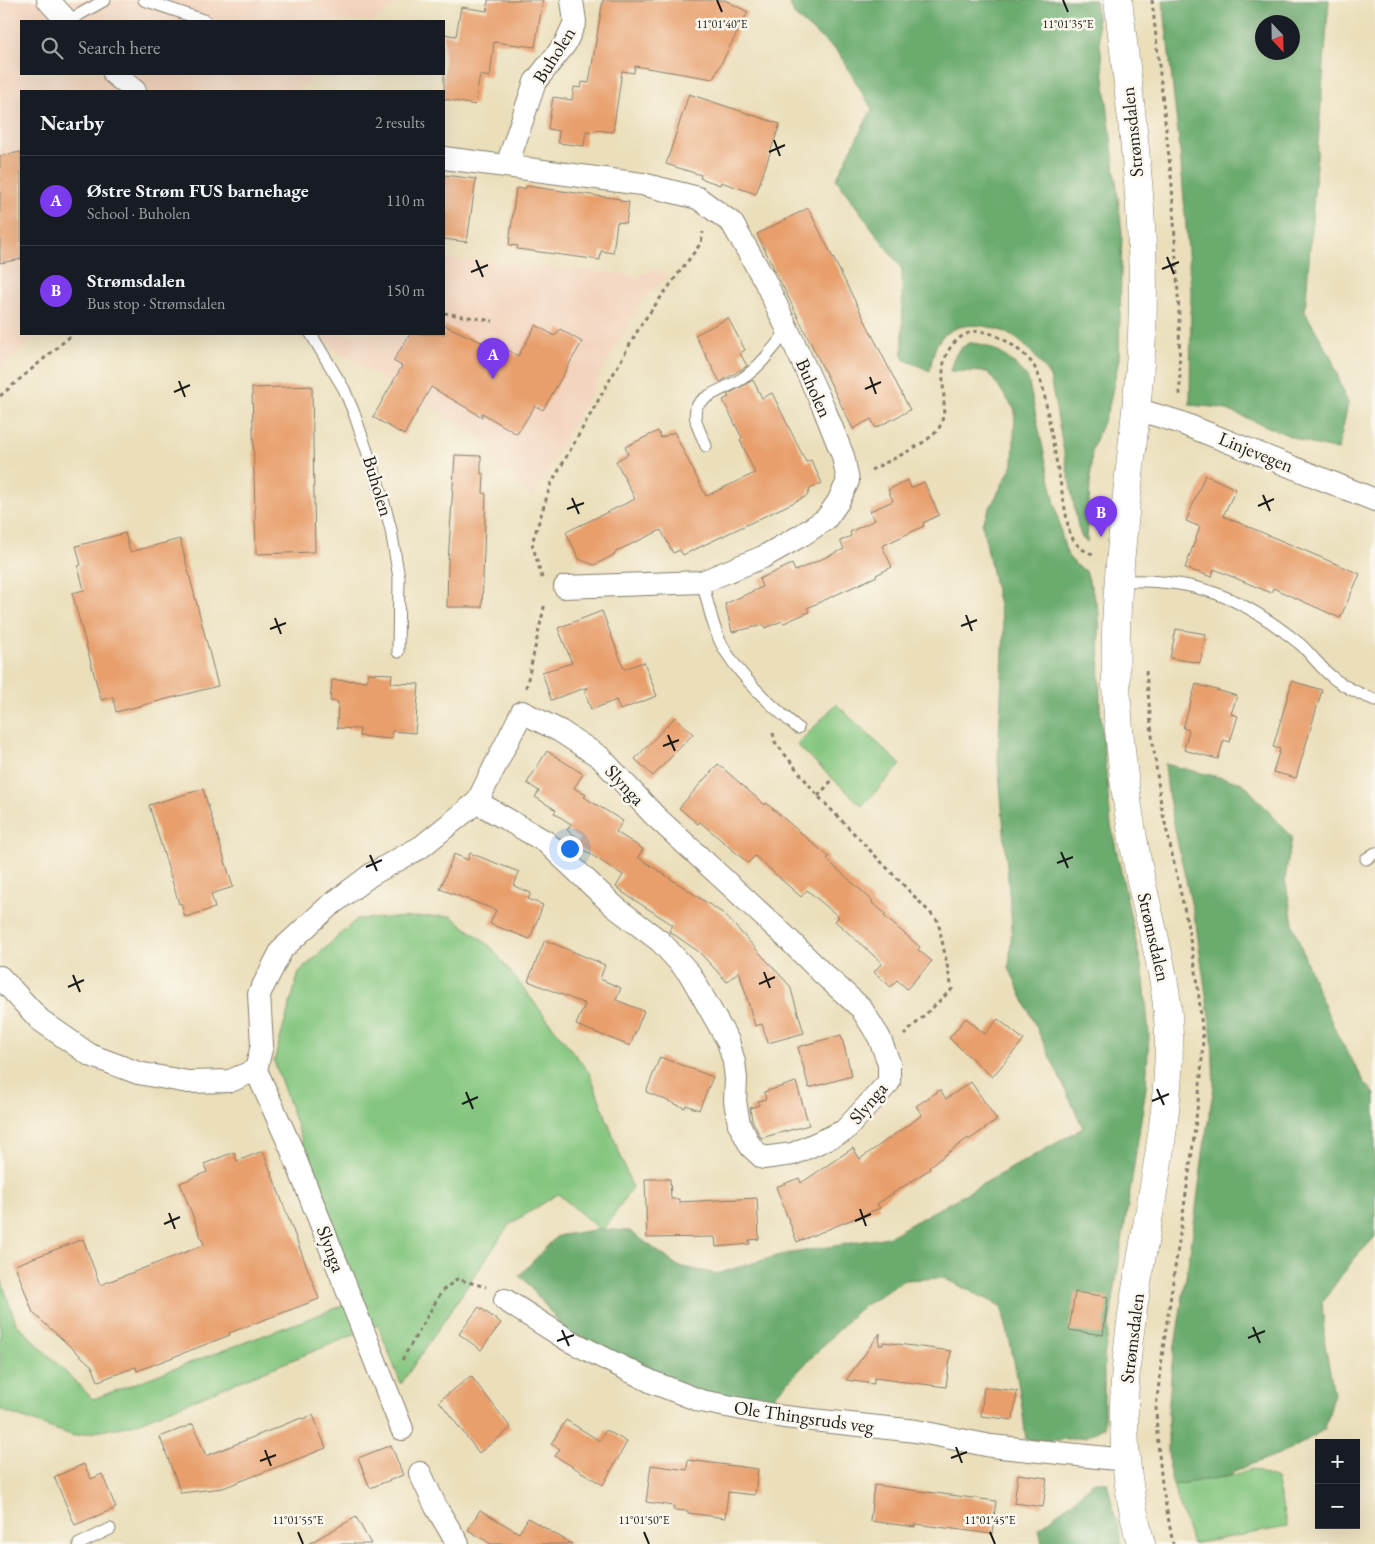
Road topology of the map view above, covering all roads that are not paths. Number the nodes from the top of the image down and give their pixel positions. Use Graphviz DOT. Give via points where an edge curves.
graph roads {
  1 [pos="48,0"];
  2 [pos="104,0"];
  3 [pos="144,0"];
  4 [pos="572,0"];
  5 [pos="1118,0"];
  6 [pos="67,20"];
  7 [pos="70,20"];
  8 [pos="203,20"];
  9 [pos="115,75"];
  10 [pos="135,90"];
  11 [pos="445,158"];
  12 [pos="507,165"];
  13 [pos="788,330"];
  14 [pos="312,335"];
  15 [pos="1136,410"];
  16 [pos="706,446"];
  17 [pos="1375,500"];
  18 [pos="1119,570"];
  19 [pos="702,582"];
  20 [pos="556,591"];
  21 [pos="398,652"];
  22 [pos="1375,700"];
  23 [pos="798,728"];
  24 [pos="477,802"];
  25 [pos="0,977"];
  26 [pos="256,1070"];
  27 [pos="505,1300"];
  28 [pos="402,1429"];
  29 [pos="1126,1460"];
  30 [pos="420,1473"];
  31 [pos="110,1529"];
  32 [pos="79,1544"];
  33 [pos="458,1544"];
  34 [pos="1141,1544"];
  1 -- 6 [label="street"];
  2 -- 7 [label="lane"];
  3 -- 8 [label="lane"];
  4 -- 12 [label="street, Buholen" via="575,22 565,44 535,82"];
  5 -- 15 [label="main road, Strømsdalen" via="1142,238 1142,330"];
  9 -- 10 [label="street"];
  11 -- 12 [label="street, Buholen"];
  12 -- 13 [label="street, Buholen" via="642,184 698,198 732,223"];
  13 -- 16 [label="lane" via="759,365 701,400 696,407 695,420"];
  13 -- 19 [label="street, Buholen" via="843,456 848,481 826,519 762,556"];
  14 -- 21 [label="lane, Buholen" via="344,389 382,495 399,578"];
  15 -- 17 [label="street, Linjevegen" via="1178,422"];
  15 -- 18 [label="main road, Strømsdalen"];
  18 -- 22 [label="lane" via="1138,580 1204,588 1256,612 1301,645 1331,676"];
  18 -- 29 [label="main road, Strømsdalen" via="1115,636 1118,730 1139,872 1165,981 1169,1041 1161,1145 1128,1351 1124,1408"];
  19 -- 20 [label="street"];
  19 -- 23 [label="lane" via="725,652 759,694"];
  24 -- 24 [label="street, Slynga" via="522,712 560,731 600,757 654,815 861,1008 886,1053 889,1082 844,1131 793,1154 763,1158 751,1147 739,1124 734,1062 728,1041 690,974 662,942 615,907 546,842"];
  24 -- 26 [label="street" via="421,847 372,874 328,907 282,949 259,994 262,1045"];
  25 -- 26 [label="street" via="40,1020 90,1055 138,1073 188,1082 230,1081"];
  26 -- 28 [label="street, Slynga" via="291,1148"];
  27 -- 29 [label="street, Ole Thingsruds veg" via="591,1352 652,1382 702,1401 784,1417 916,1431 991,1446"];
  29 -- 34 [label="main road, Strømsdalen"];
  30 -- 33 [label="street"];
  31 -- 32 [label="lane"];
}
